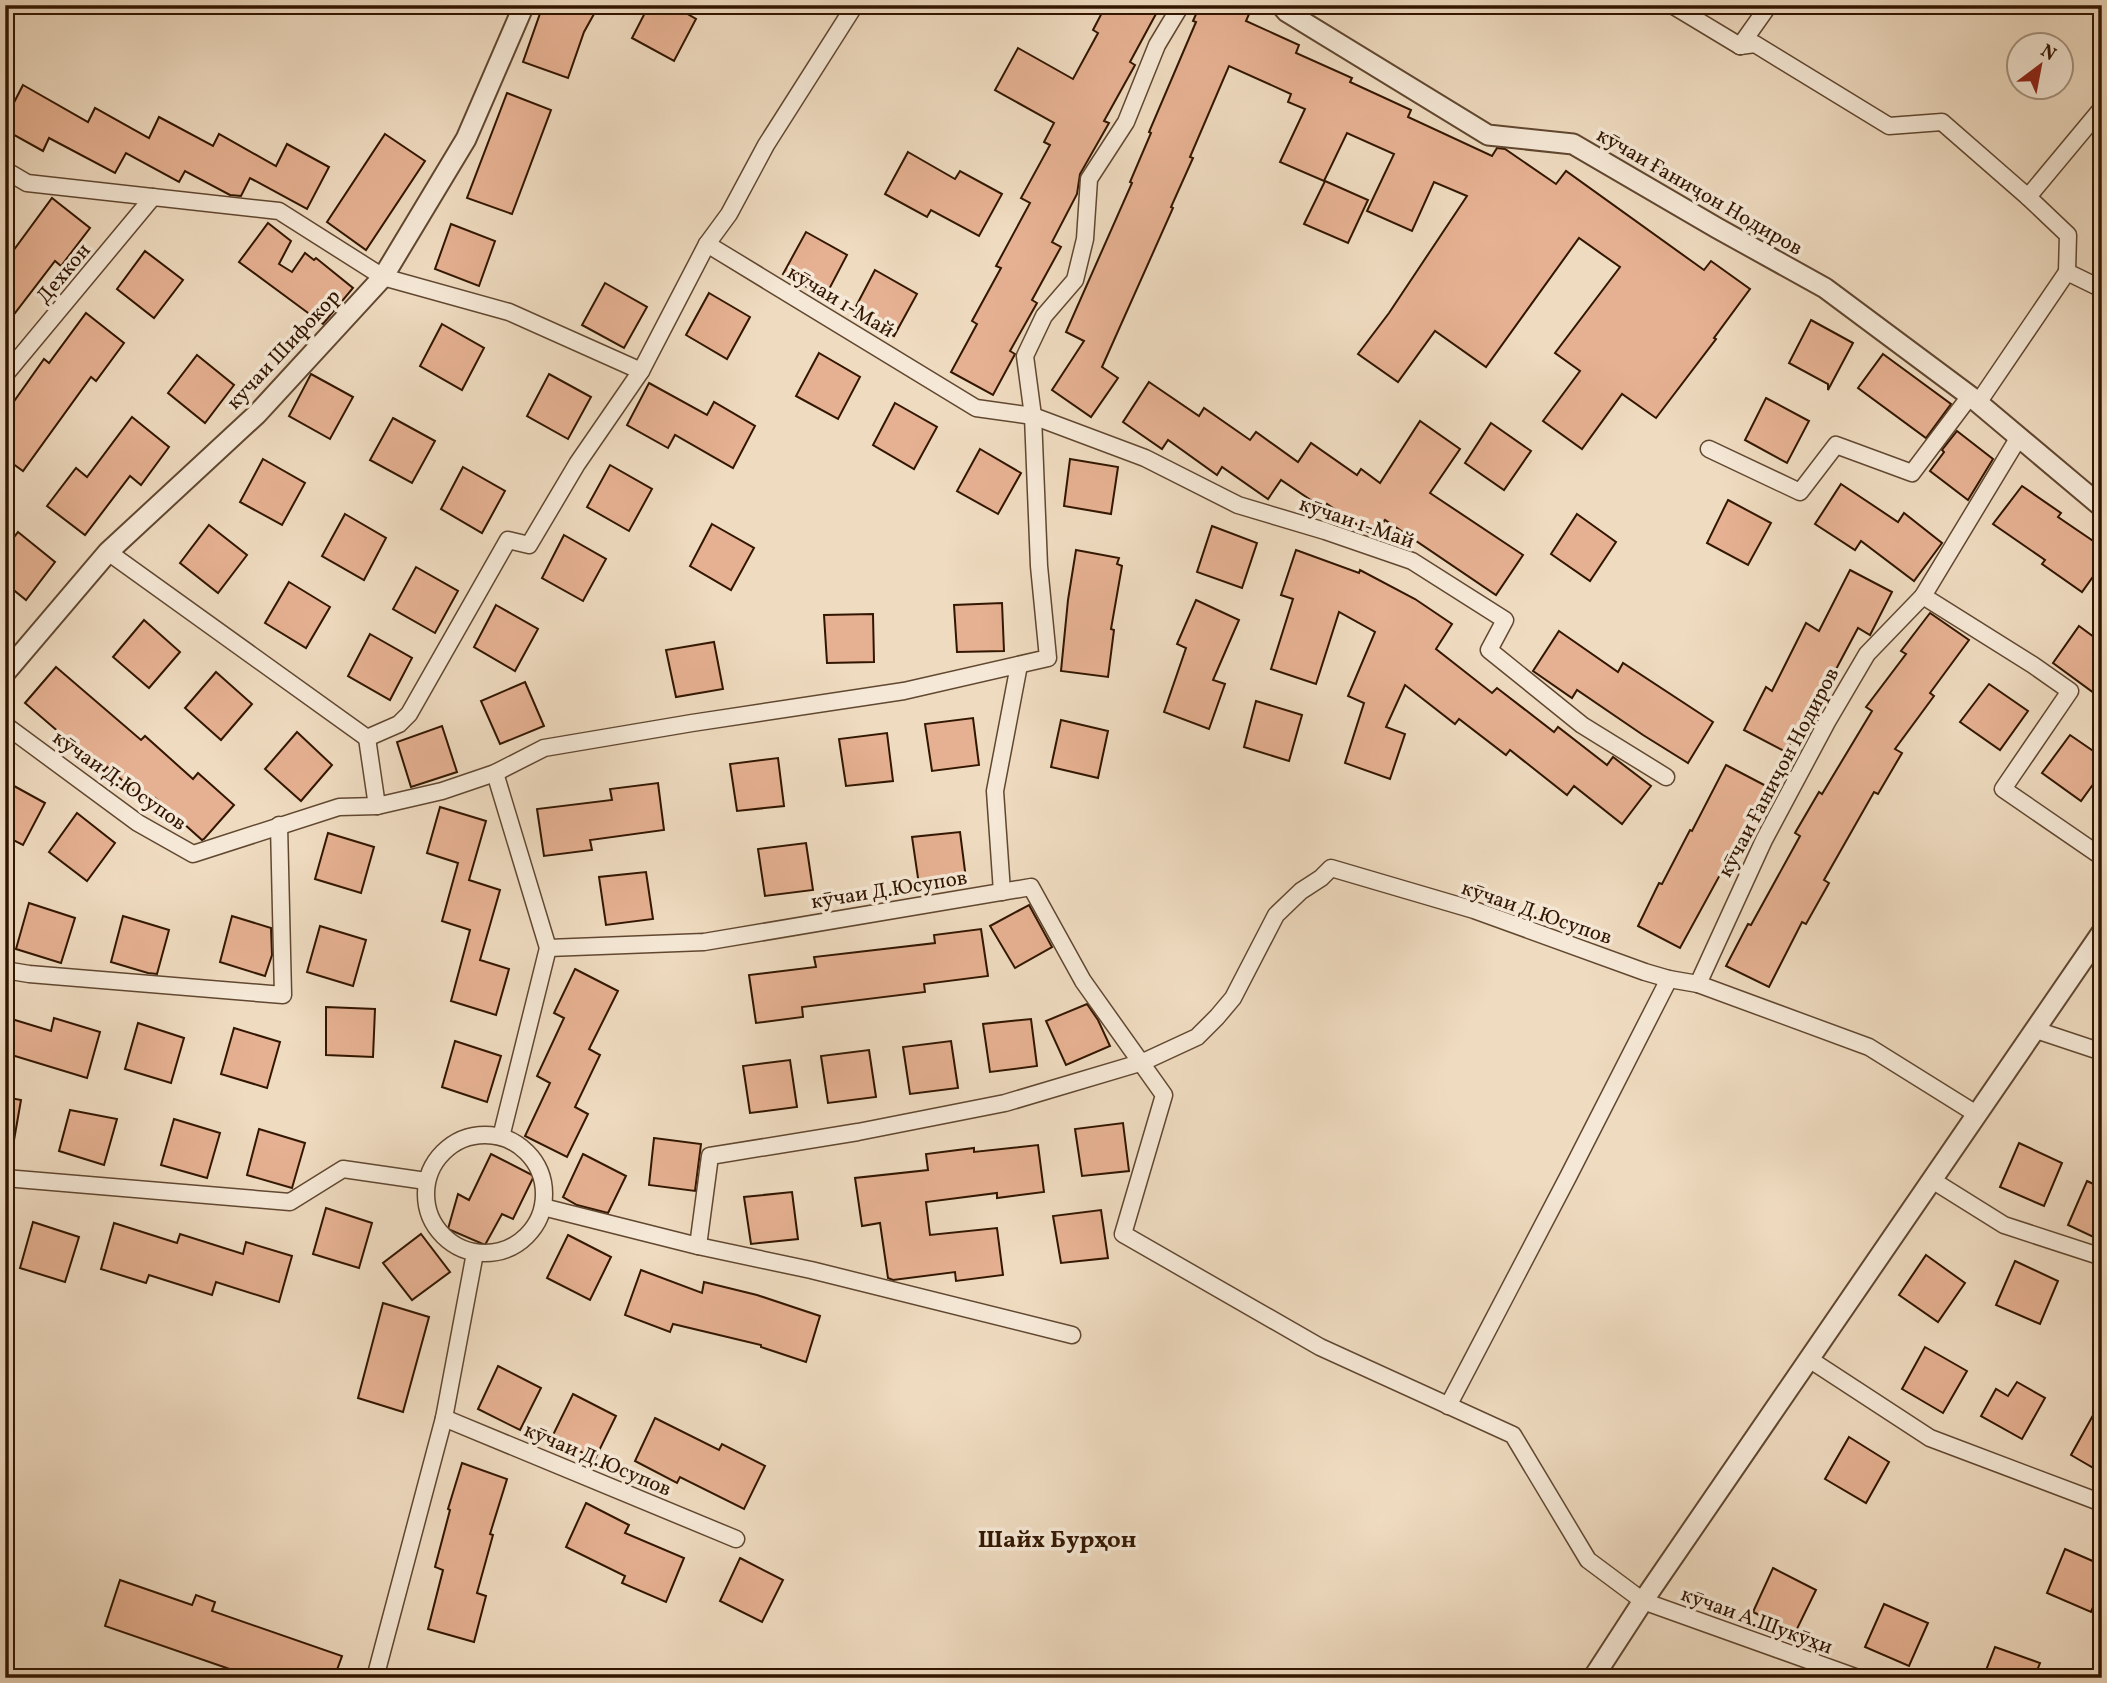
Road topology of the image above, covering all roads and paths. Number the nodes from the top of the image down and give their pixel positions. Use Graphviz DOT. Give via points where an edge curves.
graph roads {
  1 [pos="524,5"];
  2 [pos="855,5"];
  3 [pos="1181,5"];
  4 [pos="1281,5"];
  5 [pos="1672,5"];
  6 [pos="1769,5"];
  7 [pos="1740,46"];
  8 [pos="2102,108"];
  9 [pos="5,170"];
  10 [pos="153,197"];
  11 [pos="2028,197"];
  12 [pos="707,244"];
  13 [pos="2067,272"];
  14 [pos="383,277"];
  15 [pos="2102,289"];
  16 [pos="641,371"];
  17 [pos="5,375"];
  18 [pos="1974,400"];
  19 [pos="1033,416"];
  20 [pos="2019,437"];
  21 [pos="1709,449"];
  22 [pos="2102,507"];
  23 [pos="108,552"];
  24 [pos="1923,597"];
  25 [pos="1019,665"];
  26 [pos="5,673"];
  27 [pos="5,724"];
  28 [pos="366,738"];
  29 [pos="495,773"];
  30 [pos="1666,778"];
  31 [pos="377,806"];
  32 [pos="279,825"];
  33 [pos="2102,857"];
  34 [pos="1002,892"];
  35 [pos="2102,932"];
  36 [pos="548,948"];
  37 [pos="5,970"];
  38 [pos="1669,979"];
  39 [pos="1698,984"];
  40 [pos="2036,1030"];
  41 [pos="2102,1052"];
  42 [pos="1143,1062"];
  43 [pos="1978,1115"];
  44 [pos="501,1137"];
  45 [pos="5,1178"];
  46 [pos="1932,1180"];
  47 [pos="426,1181"];
  48 [pos="543,1207"];
  49 [pos="698,1246"];
  50 [pos="475,1253"];
  51 [pos="2102,1257"];
  52 [pos="1072,1335"];
  53 [pos="1809,1359"];
  54 [pos="1448,1406"];
  55 [pos="444,1418"];
  56 [pos="2102,1503"];
  57 [pos="736,1539"];
  58 [pos="1643,1601"];
  59 [pos="375,1678"];
  60 [pos="1593,1678"];
  61 [pos="1858,1678"];
  1 -- 14 [label="street, кучаи Шифокор" via="466,139"];
  2 -- 12 [label="street"];
  3 -- 19 [label="street" via="1157,45 1126,122 1088,179 1085,239 1074,280 1044,316 1025,356"];
  4 -- 18 [label="street, кӯчаи Ғаниҷон Нодиров" via="1488,135 1573,144 1825,288"];
  5 -- 7 [label="street"];
  6 -- 7 [label="street"];
  7 -- 11 [label="street" via="1755,44 1889,126 1942,122"];
  8 -- 11 [label="street"];
  9 -- 10 [label="street" via="27,183"];
  10 -- 14 [label="street" via="279,211"];
  10 -- 17 [label="street, Дехкон"];
  11 -- 13 [label="street" via="2068,235"];
  12 -- 16 [label="street"];
  12 -- 19 [label="street, кӯчаи 1-Май" via="976,408"];
  13 -- 15 [label="street"];
  13 -- 18 [label="street"];
  14 -- 16 [label="street" via="509,312"];
  14 -- 23 [label="street, кучаи Шифокор" via="257,414"];
  16 -- 28 [label="street" via="529,545 508,540 409,714 399,724"];
  18 -- 20 [label="street, кӯчаи Ғаниҷон Нодиров"];
  18 -- 21 [label="street" via="1912,474 1836,445 1800,492"];
  19 -- 25 [label="street, кӯчаи Д.Юсупов" via="1048,659"];
  19 -- 30 [label="street, кӯчаи 1-Май" via="1145,458 1238,505 1412,561 1505,621 1489,650 1582,726"];
  20 -- 22 [label="street, кӯчаи Ғаниҷон Нодиров"];
  20 -- 24 [label="street, кӯчаи Ғаниҷон Нодиров"];
  23 -- 26 [label="street, кучаи Шифокор"];
  23 -- 28 [label="street"];
  24 -- 33 [label="street" via="2070,691 2003,789"];
  24 -- 39 [label="street, кӯчаи Ғаниҷон Нодиров" via="1867,654 1827,722 1764,840"];
  25 -- 29 [label="street, кӯчаи Д.Юсупов" via="904,691 544,748"];
  25 -- 34 [label="street" via="995,791"];
  27 -- 32 [label="street, кӯчаи Д.Юсупов" via="138,822 193,854"];
  28 -- 31 [label="street"];
  29 -- 31 [label="street, кӯчаи Д.Юсупов"];
  29 -- 36 [label="street"];
  31 -- 32 [label="street, кӯчаи Д.Юсупов" via="339,807"];
  32 -- 37 [label="street" via="283,995"];
  34 -- 36 [label="street, кӯчаи Д.Юсупов" via="704,942"];
  34 -- 42 [label="street, кӯчаи Д.Юсупов" via="1031,887 1083,981"];
  35 -- 40 [label="street"];
  36 -- 44 [label="street"];
  38 -- 39 [label="street, кӯчаи Д.Юсупов"];
  38 -- 42 [label="street, кӯчаи Д.Юсупов" via="1474,910 1331,869 1276,915 1233,998 1217,1017 1197,1037"];
  38 -- 54 [label="street"];
  39 -- 43 [label="street, кӯчаи Д.Юсупов" via="1869,1047"];
  40 -- 41 [label="street"];
  40 -- 43 [label="street"];
  42 -- 49 [label="street, кӯчаи Д.Юсупов" via="1005,1103 710,1156"];
  42 -- 54 [label="street, кӯчаи А.Шукӯҳи" via="1164,1095 1123,1234 1320,1348"];
  43 -- 46 [label="street"];
  44 -- 47 [label="street" via="477,1135 454,1143 436,1159"];
  44 -- 48 [label="street" via="521,1147 536,1164 543,1185"];
  45 -- 47 [label="street" via="290,1202 343,1168"];
  46 -- 51 [label="street" via="2004,1225"];
  46 -- 53 [label="street"];
  47 -- 50 [label="street" via="426,1205 435,1227 453,1244"];
  48 -- 49 [label="street"];
  48 -- 50 [label="street" via="534,1227 518,1243 498,1252"];
  49 -- 52 [label="street"];
  50 -- 55 [label="street"];
  53 -- 56 [label="street" via="1930,1437"];
  53 -- 58 [label="street"];
  54 -- 58 [label="street, кӯчаи А.Шукӯҳи" via="1513,1435 1588,1560"];
  55 -- 57 [label="street, кӯчаи Д.Юсупов"];
  55 -- 59 [label="street"];
  58 -- 60 [label="street"];
  58 -- 61 [label="street, кӯчаи А.Шукӯҳи"];
}
